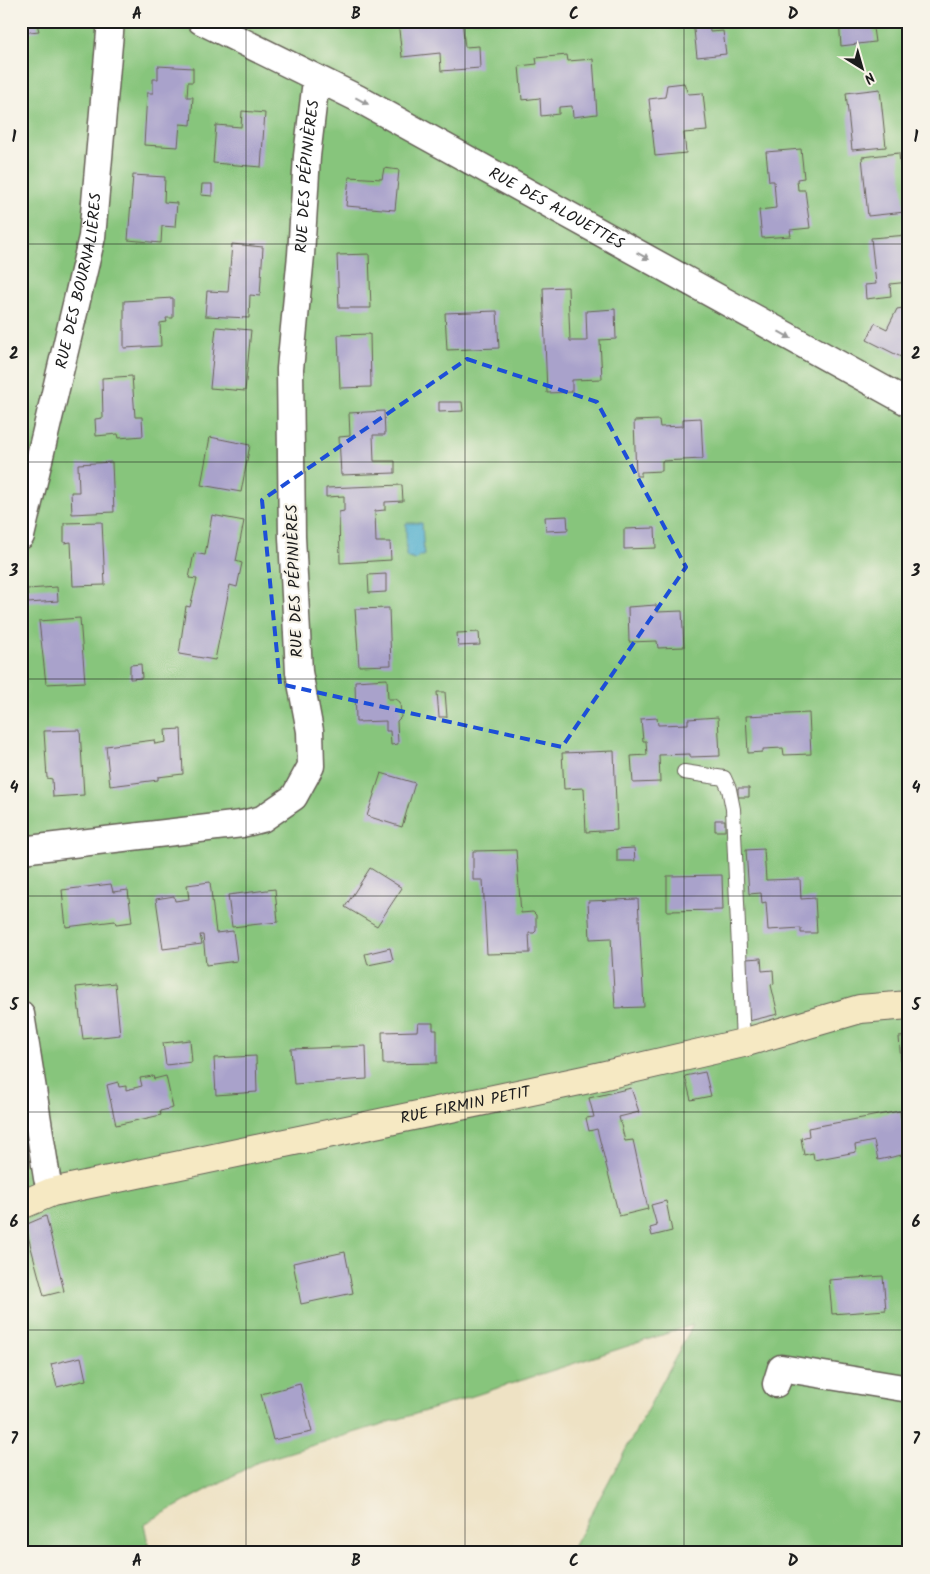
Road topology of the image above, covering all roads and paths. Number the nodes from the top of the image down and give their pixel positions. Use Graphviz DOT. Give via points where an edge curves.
graph roads {
  1 [pos="111,21"];
  2 [pos="201,21"];
  3 [pos="318,80"];
  4 [pos="909,403"];
  5 [pos="21,536"];
  6 [pos="684,772"];
  7 [pos="21,850"];
  8 [pos="909,1005"];
  9 [pos="21,1014"];
  10 [pos="743,1043"];
  11 [pos="52,1192"];
  12 [pos="21,1205"];
  13 [pos="776,1384"];
  14 [pos="909,1389"];
  1 -- 5 [label="street, RUE DES BOURNALIÈRES" via="92,237"];
  2 -- 3 [label="street, RUE DES ALOUETTES"];
  3 -- 4 [label="street, RUE DES ALOUETTES, one-way" via="357,98"];
  3 -- 7 [label="street, RUE DES PÉPINIÈRES" via="307,156 290,369 292,537 299,672 310,731 311,766 294,797 262,819"];
  6 -- 10 [label="lane" via="724,778 729,789 733,809"];
  8 -- 10 [label="street, RUE FIRMIN PETIT" via="860,1009"];
  9 -- 11 [label="street" via="47,1178"];
  10 -- 11 [label="street, RUE FIRMIN PETIT" via="574,1082"];
  11 -- 12 [label="street, RUE FIRMIN PETIT"];
  13 -- 14 [label="street" via="781,1368"];
}
